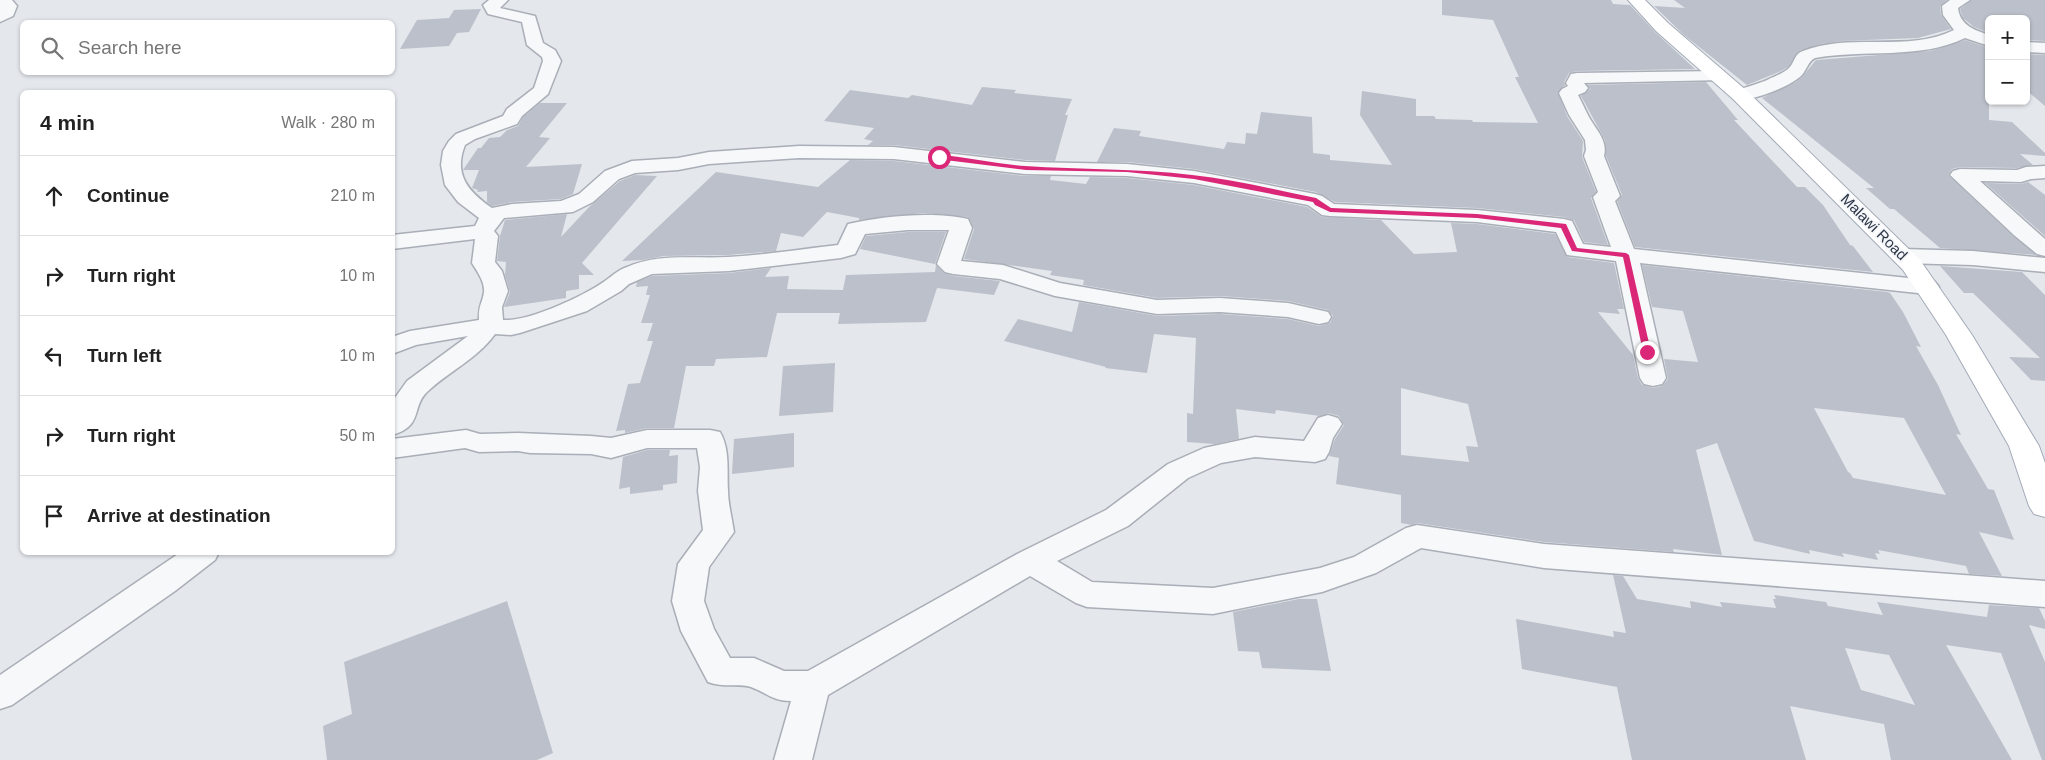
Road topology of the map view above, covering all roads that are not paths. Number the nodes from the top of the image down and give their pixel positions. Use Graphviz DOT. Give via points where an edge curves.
graph roads {
  1 [pos="3,0"];
  2 [pos="500,0"];
  3 [pos="1636,0"];
  4 [pos="1962,0"];
  5 [pos="0,17"];
  6 [pos="1964,32"];
  7 [pos="1985,40"];
  8 [pos="2030,47"];
  9 [pos="2045,48"];
  10 [pos="1718,76"];
  11 [pos="1740,95"];
  12 [pos="2045,172"];
  13 [pos="487,224"];
  14 [pos="395,242"];
  15 [pos="2045,249"];
  16 [pos="1626,255"];
  17 [pos="1903,256"];
  18 [pos="2045,265"];
  19 [pos="1927,287"];
  20 [pos="1319,317"];
  21 [pos="488,326"];
  22 [pos="395,345"];
  23 [pos="1652,378"];
  24 [pos="395,423"];
  25 [pos="1328,424"];
  26 [pos="395,449"];
  27 [pos="2045,506"];
  28 [pos="200,555"];
  29 [pos="1030,561"];
  30 [pos="2045,594"];
  31 [pos="813,686"];
  32 [pos="0,694"];
  33 [pos="793,760"];
  1 -- 5 [label="street" via="10,6"];
  2 -- 13 [label="street" via="491,5 494,11 529,19 535,46 549,54 552,61 542,90 510,120 460,139 451,151 458,190 480,210"];
  3 -- 10 [label="main road, Malawi Road"];
  4 -- 6 [label="street" via="1950,6 1951,15"];
  6 -- 7 [label="street"];
  6 -- 11 [label="street" via="1945,42 1847,47 1810,53 1802,58 1796,71 1760,91"];
  8 -- 9 [label="street"];
  10 -- 11 [label="main road, Malawi Road"];
  10 -- 16 [label="street" via="1577,78 1578,88 1568,93 1596,142 1594,156 1610,196 1603,197"];
  11 -- 17 [label="main road, Malawi Road"];
  12 -- 15 [label="street" via="2021,176 1960,175 2003,216"];
  13 -- 14 [label="street" via="451,238"];
  13 -- 16 [label="street" via="497,213 565,207 586,198 612,175 632,167 799,152 876,152 968,159 1026,168 1127,170 1194,177 1316,200 1317,204 1330,210 1477,216 1564,226 1575,250"];
  13 -- 21 [label="street" via="483,263 490,271 496,291"];
  16 -- 19 [label="street"];
  16 -- 23 [label="street"];
  17 -- 18 [label="street"];
  17 -- 19 [label="main road, Malawi Road"];
  19 -- 27 [label="main road, Malawi Road" via="1959,334 2024,446"];
  20 -- 21 [label="street" via="1288,310 1220,305 1157,307 1056,289 1003,272 953,267 948,264 960,224 916,222 856,229 847,249 840,251 729,264 664,265 636,271 559,314 511,328"];
  21 -- 22 [label="street" via="410,339"];
  21 -- 24 [label="street" via="462,354 416,387 405,404 404,415"];
  25 -- 29 [label="street" via="1319,437 1315,452 1255,447 1214,455 1178,471 1117,518"];
  26 -- 31 [label="street" via="466,439 479,443 611,448 647,439 710,439 719,532 694,564 688,601 698,631 720,672 754,672 780,686"];
  28 -- 32 [label="street"];
  29 -- 30 [label="street" via="1087,594 1213,601 1322,580 1365,565 1417,536 1544,556"];
  29 -- 31 [label="street"];
  31 -- 33 [label="street"];
}
